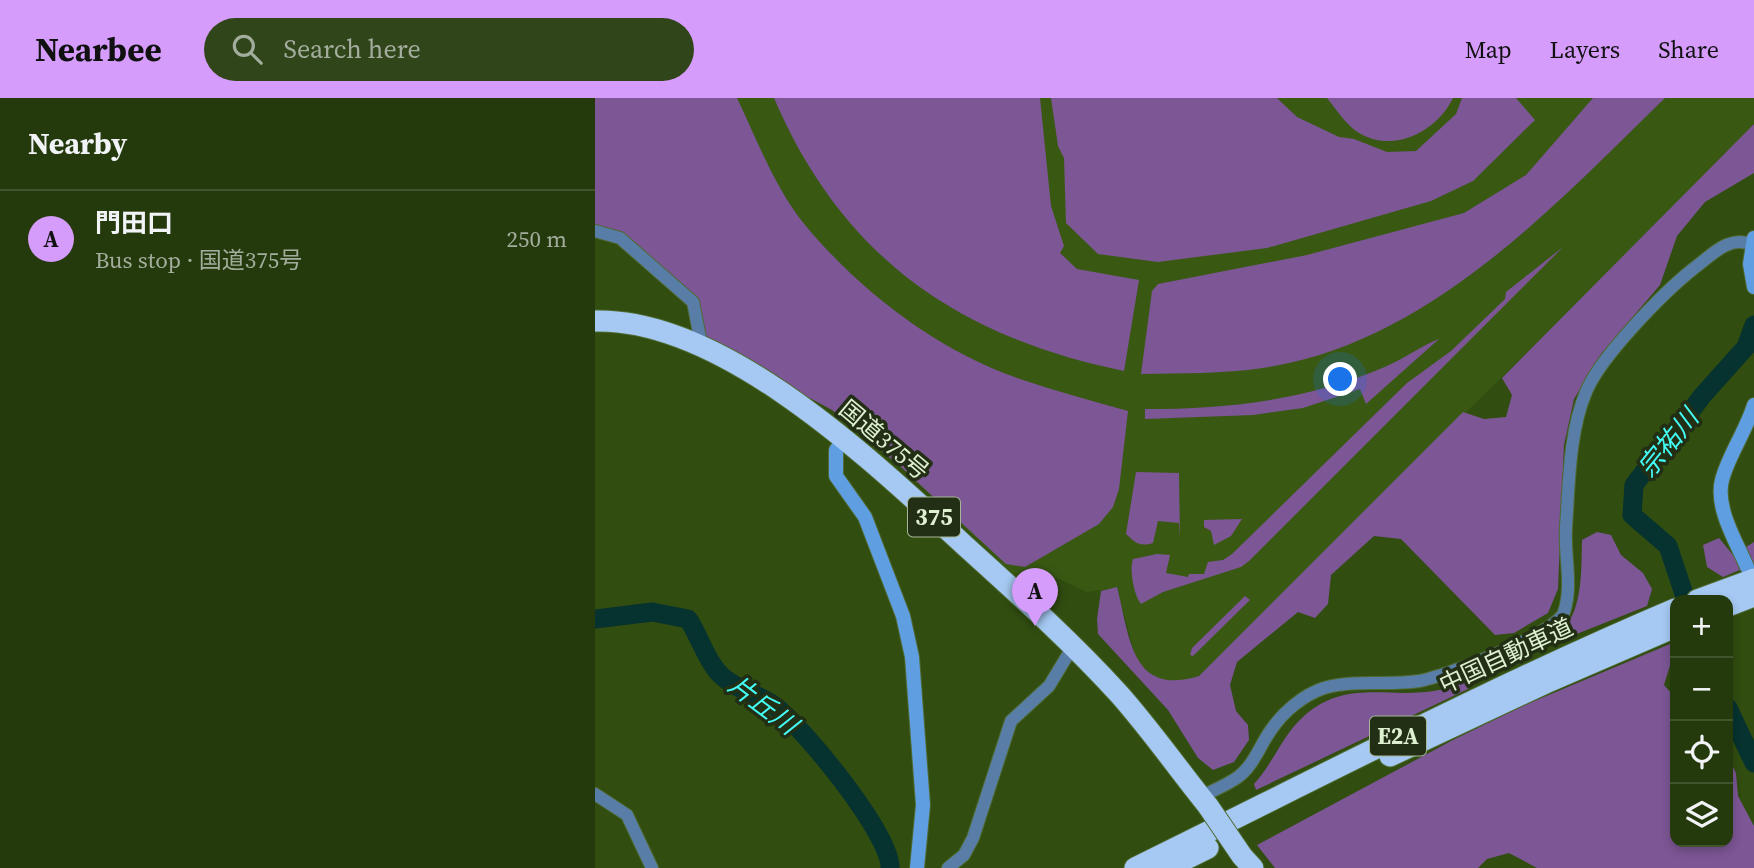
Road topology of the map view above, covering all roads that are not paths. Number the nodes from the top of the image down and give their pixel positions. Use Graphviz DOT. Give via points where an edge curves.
graph roads {
  1 [pos="595,231"];
  2 [pos="1753,242"];
  3 [pos="1754,287"];
  4 [pos="595,321"];
  5 [pos="702,348"];
  6 [pos="1754,405"];
  7 [pos="844,439"];
  8 [pos="1750,573"];
  9 [pos="1708,595"];
  10 [pos="1754,596"];
  11 [pos="1733,604"];
  12 [pos="1670,621"];
  13 [pos="1670,621"];
  14 [pos="1072,648"];
  15 [pos="595,794"];
  16 [pos="1204,802"];
  17 [pos="1248,862"];
  18 [pos="652,868"];
  19 [pos="917,868"];
  20 [pos="948,868"];
  21 [pos="1135,868"];
  22 [pos="1168,868"];
  1 -- 5 [label="street" via="619,238 693,302"];
  2 -- 3 [label="street"];
  2 -- 16 [label="street" via="1730,242 1679,281 1609,356 1586,391 1575,435 1567,519 1568,583 1564,612 1554,626 1421,681 1351,682 1322,689 1293,705 1238,777"];
  4 -- 5 [label="highway, 国道375号 / 375" via="644,326"];
  5 -- 7 [label="highway, 国道375号 / 375" via="751,374"];
  6 -- 8 [label="street" via="1747,430 1722,478 1720,493"];
  7 -- 14 [label="highway, 国道375号 / 375" via="1009,585"];
  7 -- 19 [label="street" via="836,450 837,476 865,517 903,616 912,657 923,805"];
  8 -- 9 [label="highway"];
  10 -- 11 [label="highway"];
  12 -- 21 [label="highway, 中国自動車道 / E2A" via="1541,667"];
  13 -- 22 [label="highway, 中国自動車道 / E2A"];
  14 -- 16 [label="highway, 国道375号 / 375" via="1142,721"];
  14 -- 20 [label="street" via="1049,686 1011,722 973,838 964,855"];
  15 -- 18 [label="street" via="627,815"];
  16 -- 17 [label="highway, 国道375号 / 375, bridge"];
}
